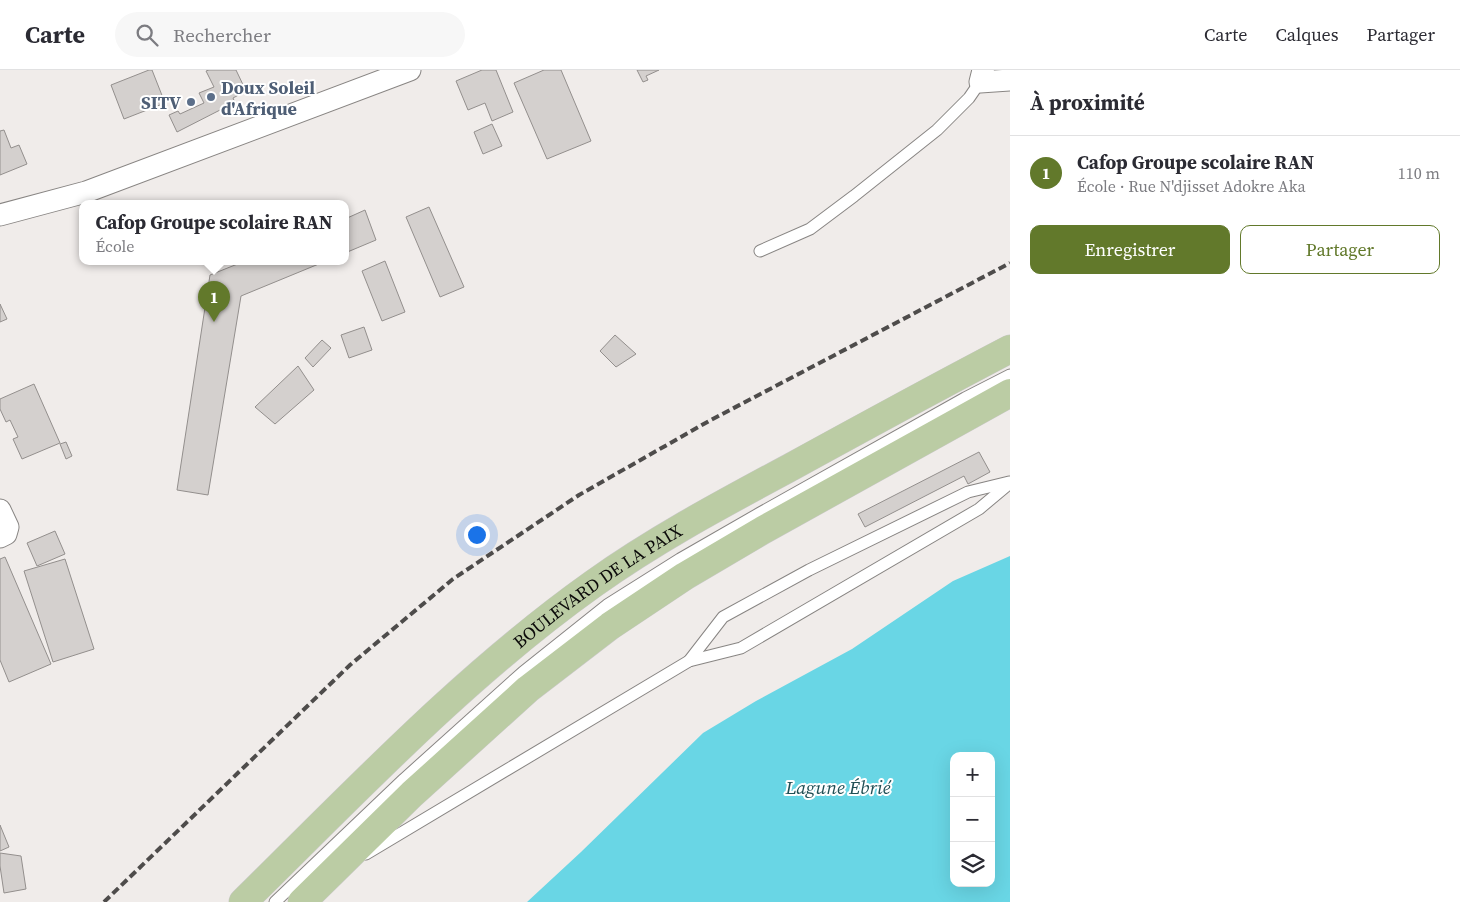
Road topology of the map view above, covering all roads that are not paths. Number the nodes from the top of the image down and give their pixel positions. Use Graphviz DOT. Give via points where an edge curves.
graph roads {
  1 [pos="410,70"];
  2 [pos="981,76"];
  3 [pos="1010,80"];
  4 [pos="0,215"];
  5 [pos="760,251"];
  6 [pos="1010,349"];
  7 [pos="1010,374"];
  8 [pos="1010,393"];
  9 [pos="1010,483"];
  10 [pos="0,510"];
  11 [pos="0,537"];
  12 [pos="689,661"];
  13 [pos="329,876"];
  14 [pos="243,902"];
  15 [pos="275,902"];
  16 [pos="302,902"];
  1 -- 4 [label="street" via="86,192"];
  2 -- 3 [label="street"];
  2 -- 5 [label="lane" via="969,98 937,130 854,196 810,230"];
  6 -- 14 [label="main road, BOULEVARD DE LA PAIX" via="667,536 593,584 509,649 424,725"];
  7 -- 15 [label="lane, BOULEVARD DE LA PAIX" via="752,517 608,605 523,672"];
  8 -- 13 [label="main road" via="763,530 610,626 528,689 412,794"];
  9 -- 12 [label="lane" via="979,509 741,648"];
  9 -- 12 [label="lane" via="968,492 809,570 732,612 723,617"];
  10 -- 11 [label="street" via="8,527 6,534"];
  12 -- 13 [label="lane"];
  13 -- 16 [label="main road"];
}
